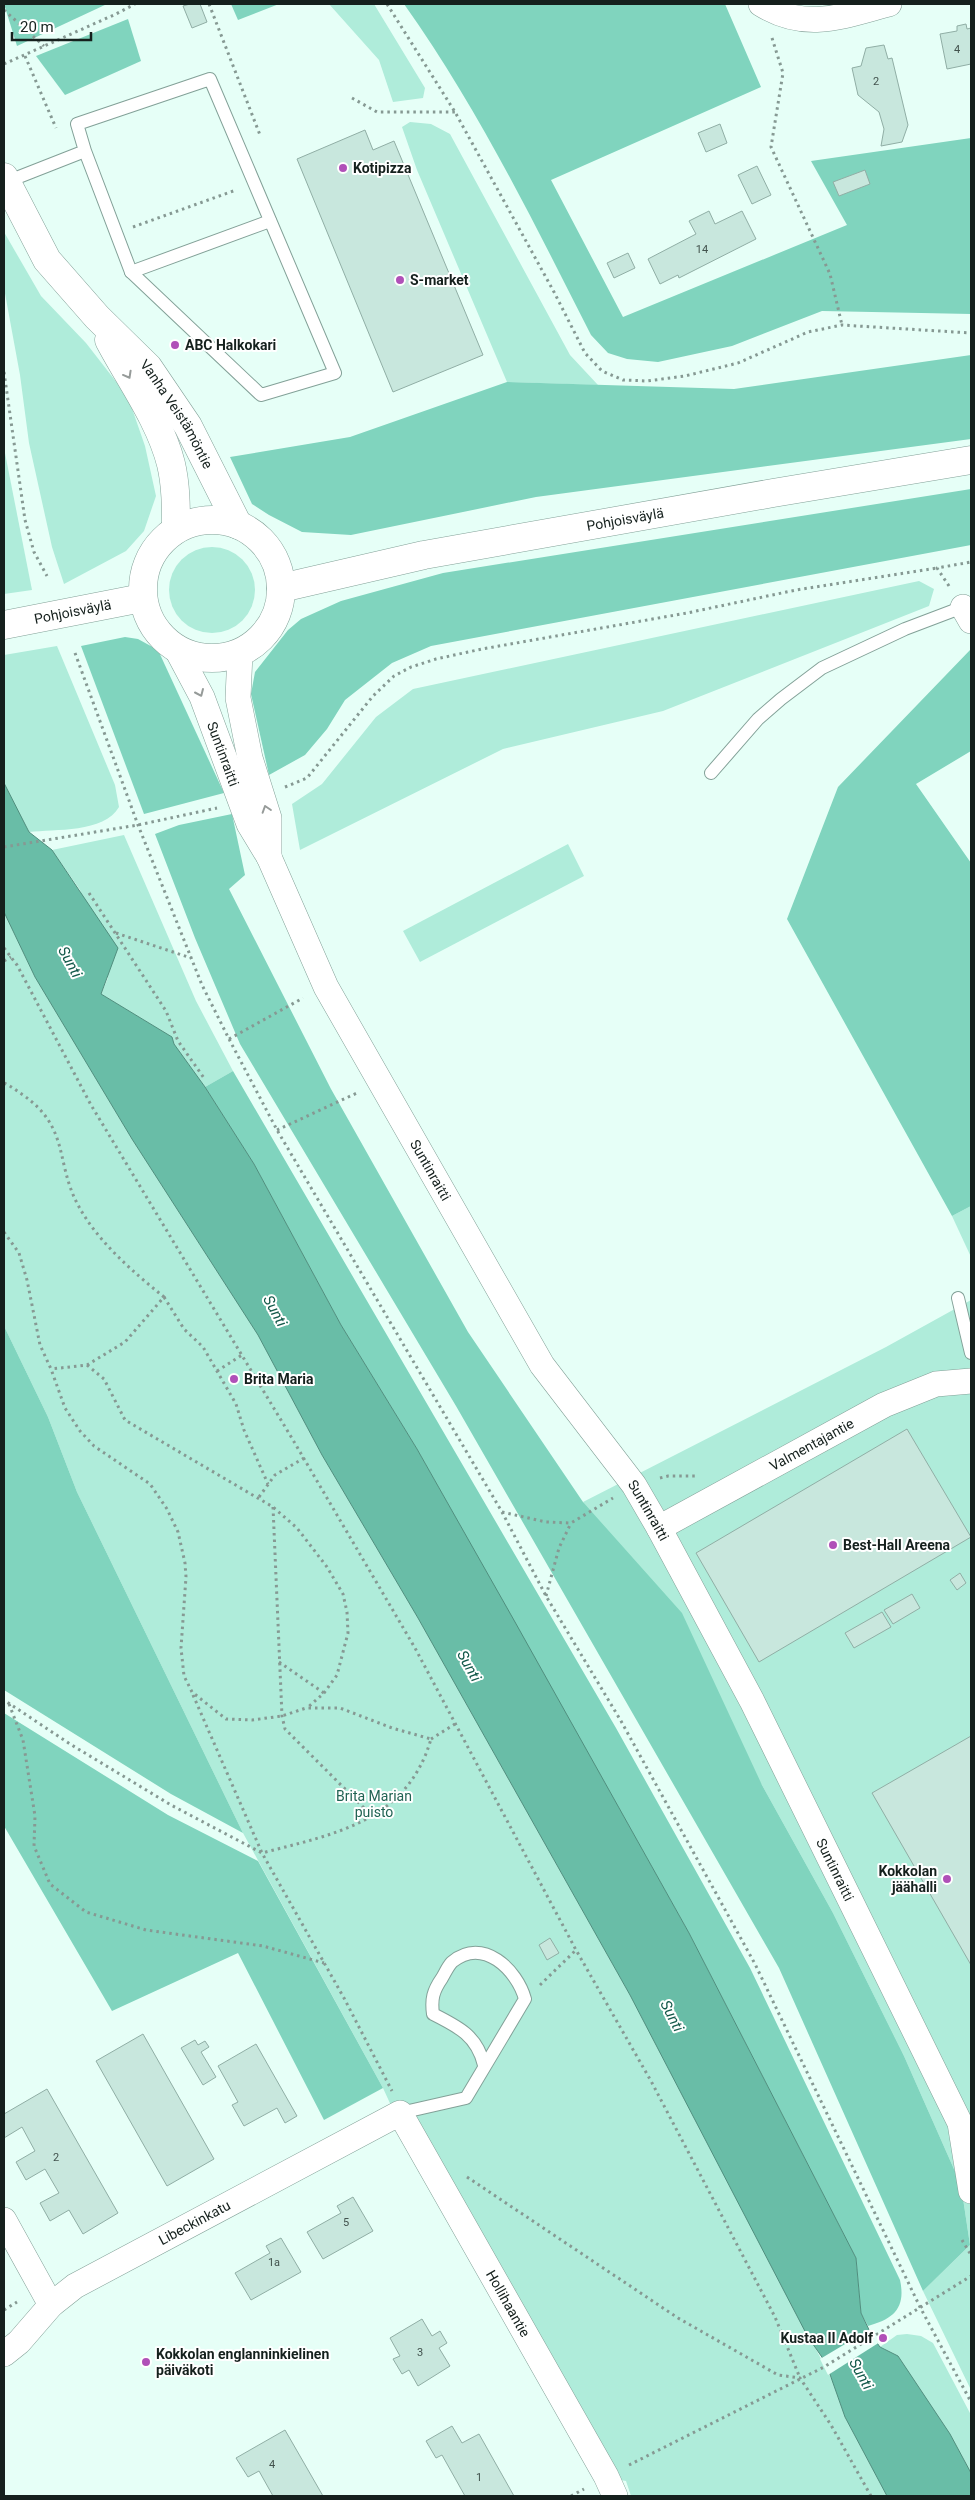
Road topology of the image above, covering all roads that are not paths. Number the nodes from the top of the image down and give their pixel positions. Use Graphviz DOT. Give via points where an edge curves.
graph roads {
  1 [pos="762,4"];
  2 [pos="889,4"];
  3 [pos="85,151"];
  4 [pos="5,179"];
  5 [pos="270,221"];
  6 [pos="131,272"];
  7 [pos="96,317"];
  8 [pos="971,460"];
  9 [pos="238,524"];
  10 [pos="176,529"];
  11 [pos="281,588"];
  12 [pos="142,598"];
  13 [pos="967,614"];
  14 [pos="4,625"];
  15 [pos="177,650"];
  16 [pos="240,653"];
  17 [pos="711,773"];
  18 [pos="252,798"];
  19 [pos="958,1298"];
  20 [pos="971,1353"];
  21 [pos="971,1381"];
  22 [pos="659,1528"];
  23 [pos="484,2065"];
  24 [pos="400,2112"];
  25 [pos="971,2191"];
  26 [pos="4,2220"];
  27 [pos="51,2305"];
  28 [pos="4,2354"];
  29 [pos="610,2486"];
  1 -- 2 [label="street" via="805,20 834,18"];
  3 -- 4 [label="lane"];
  3 -- 5 [label="lane" via="77,124 210,79"];
  3 -- 6 [label="lane"];
  4 -- 7 [label="main road, Vanha Veistämöntie" via="47,260"];
  5 -- 6 [label="lane"];
  5 -- 6 [label="lane" via="335,373 262,395"];
  7 -- 9 [label="main road, Vanha Veistämöntie" via="148,367 188,426"];
  7 -- 10 [label="main road, Vanha Veistämöntie, one-way" via="153,419 171,463"];
  8 -- 11 [label="main road, Pohjoisväylä" via="424,555"];
  9 -- 10 [label="main road" via="207,519"];
  9 -- 11 [label="main road" via="265,543 276,565"];
  10 -- 12 [label="main road" via="163,539 149,558 142,582"];
  11 -- 16 [label="main road" via="274,620 265,633"];
  12 -- 14 [label="main road, Pohjoisväylä"];
  12 -- 15 [label="main road" via="154,628"];
  13 -- 17 [label="lane" via="905,629 822,668 758,719"];
  15 -- 16 [label="main road" via="208,658"];
  15 -- 18 [label="street, Suntinraitti, one-way"];
  16 -- 18 [label="street, Suntinraitti" via="238,698 250,758"];
  18 -- 22 [label="street, Suntinraitti" via="249,824 269,857 326,987 542,1366 634,1485"];
  19 -- 20 [label="lane"];
  21 -- 22 [label="street, Valmentajantie" via="936,1384 884,1405"];
  22 -- 25 [label="street, Suntinraitti" via="756,1710 960,2123"];
  23 -- 23 [label="lane" via="525,1999 514,1976 500,1960 480,1953 468,1953 451,1962 431,2001 433,2014 474,2040"];
  23 -- 24 [label="lane" via="466,2098"];
  24 -- 27 [label="street, Libeckinkatu" via="75,2286"];
  24 -- 29 [label="street, Hollihaantie"];
  26 -- 27 [label="street"];
  27 -- 28 [label="street, Libeckinkatu"];
}
